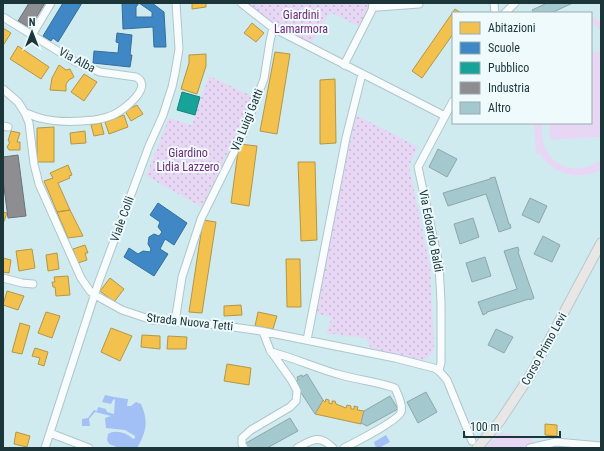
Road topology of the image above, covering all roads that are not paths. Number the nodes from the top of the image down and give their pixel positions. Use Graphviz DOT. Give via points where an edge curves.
graph roads {
  1 [pos="51,3"];
  2 [pos="176,3"];
  3 [pos="241,3"];
  4 [pos="419,3"];
  5 [pos="515,3"];
  6 [pos="373,4"];
  7 [pos="506,12"];
  8 [pos="3,17"];
  9 [pos="273,28"];
  10 [pos="32,35"];
  11 [pos="344,65"];
  12 [pos="362,74"];
  13 [pos="3,89"];
  14 [pos="452,103"];
  15 [pos="25,113"];
  16 [pos="445,116"];
  17 [pos="601,243"];
  18 [pos="3,278"];
  19 [pos="33,284"];
  20 [pos="95,295"];
  21 [pos="175,322"];
  22 [pos="264,332"];
  23 [pos="307,340"];
  24 [pos="271,352"];
  25 [pos="440,371"];
  26 [pos="50,433"];
  27 [pos="475,444"];
  28 [pos="601,446"];
  29 [pos="45,448"];
  30 [pos="89,448"];
  31 [pos="244,448"];
  32 [pos="297,448"];
  33 [pos="332,448"];
  34 [pos="344,448"];
  35 [pos="530,448"];
  1 -- 10 [label="street"];
  2 -- 20 [label="street, Viale Colli" via="179,49 172,87"];
  3 -- 9 [label="street"];
  4 -- 6 [label="street" via="392,6"];
  5 -- 7 [label="street"];
  6 -- 11 [label="street"];
  8 -- 10 [label="street, Via Alba"];
  9 -- 11 [label="street"];
  9 -- 21 [label="street, Via Luigi Gatti" via="264,79 243,134 201,219 182,277"];
  10 -- 15 [label="street, Via Alba" via="74,61 100,72 139,78 142,90 122,110 97,119 61,122"];
  11 -- 12 [label="street"];
  12 -- 16 [label="street"];
  12 -- 23 [label="street" via="346,138"];
  13 -- 15 [label="street, Strada Nuova Tetti" via="18,102"];
  14 -- 16 [label="street, Via Edoardo Baldi"];
  15 -- 20 [label="street, Strada Nuova Tetti" via="39,184 81,278"];
  16 -- 25 [label="street, Via Edoardo Baldi" via="418,167 440,264"];
  17 -- 27 [label="main road, Corso Primo Levi" via="523,386 500,421"];
  18 -- 19 [label="street"];
  20 -- 21 [label="street, Strada Nuova Tetti" via="133,314 152,320"];
  20 -- 26 [label="street, Viale Colli"];
  21 -- 22 [label="street, Strada Nuova Tetti"];
  22 -- 23 [label="street, Strada Nuova Tetti"];
  22 -- 24 [label="street"];
  23 -- 25 [label="street, Strada Nuova Tetti" via="428,366"];
  24 -- 31 [label="street" via="292,381 297,391 296,401 242,438"];
  24 -- 34 [label="street" via="341,375 395,388 402,410 401,415"];
  25 -- 27 [label="street" via="450,386"];
  26 -- 29 [label="street, Viale Colli"];
  26 -- 30 [label="street"];
  28 -- 35 [label="street" via="556,442"];
  32 -- 33 [label="street" via="312,439 320,439"];
}
